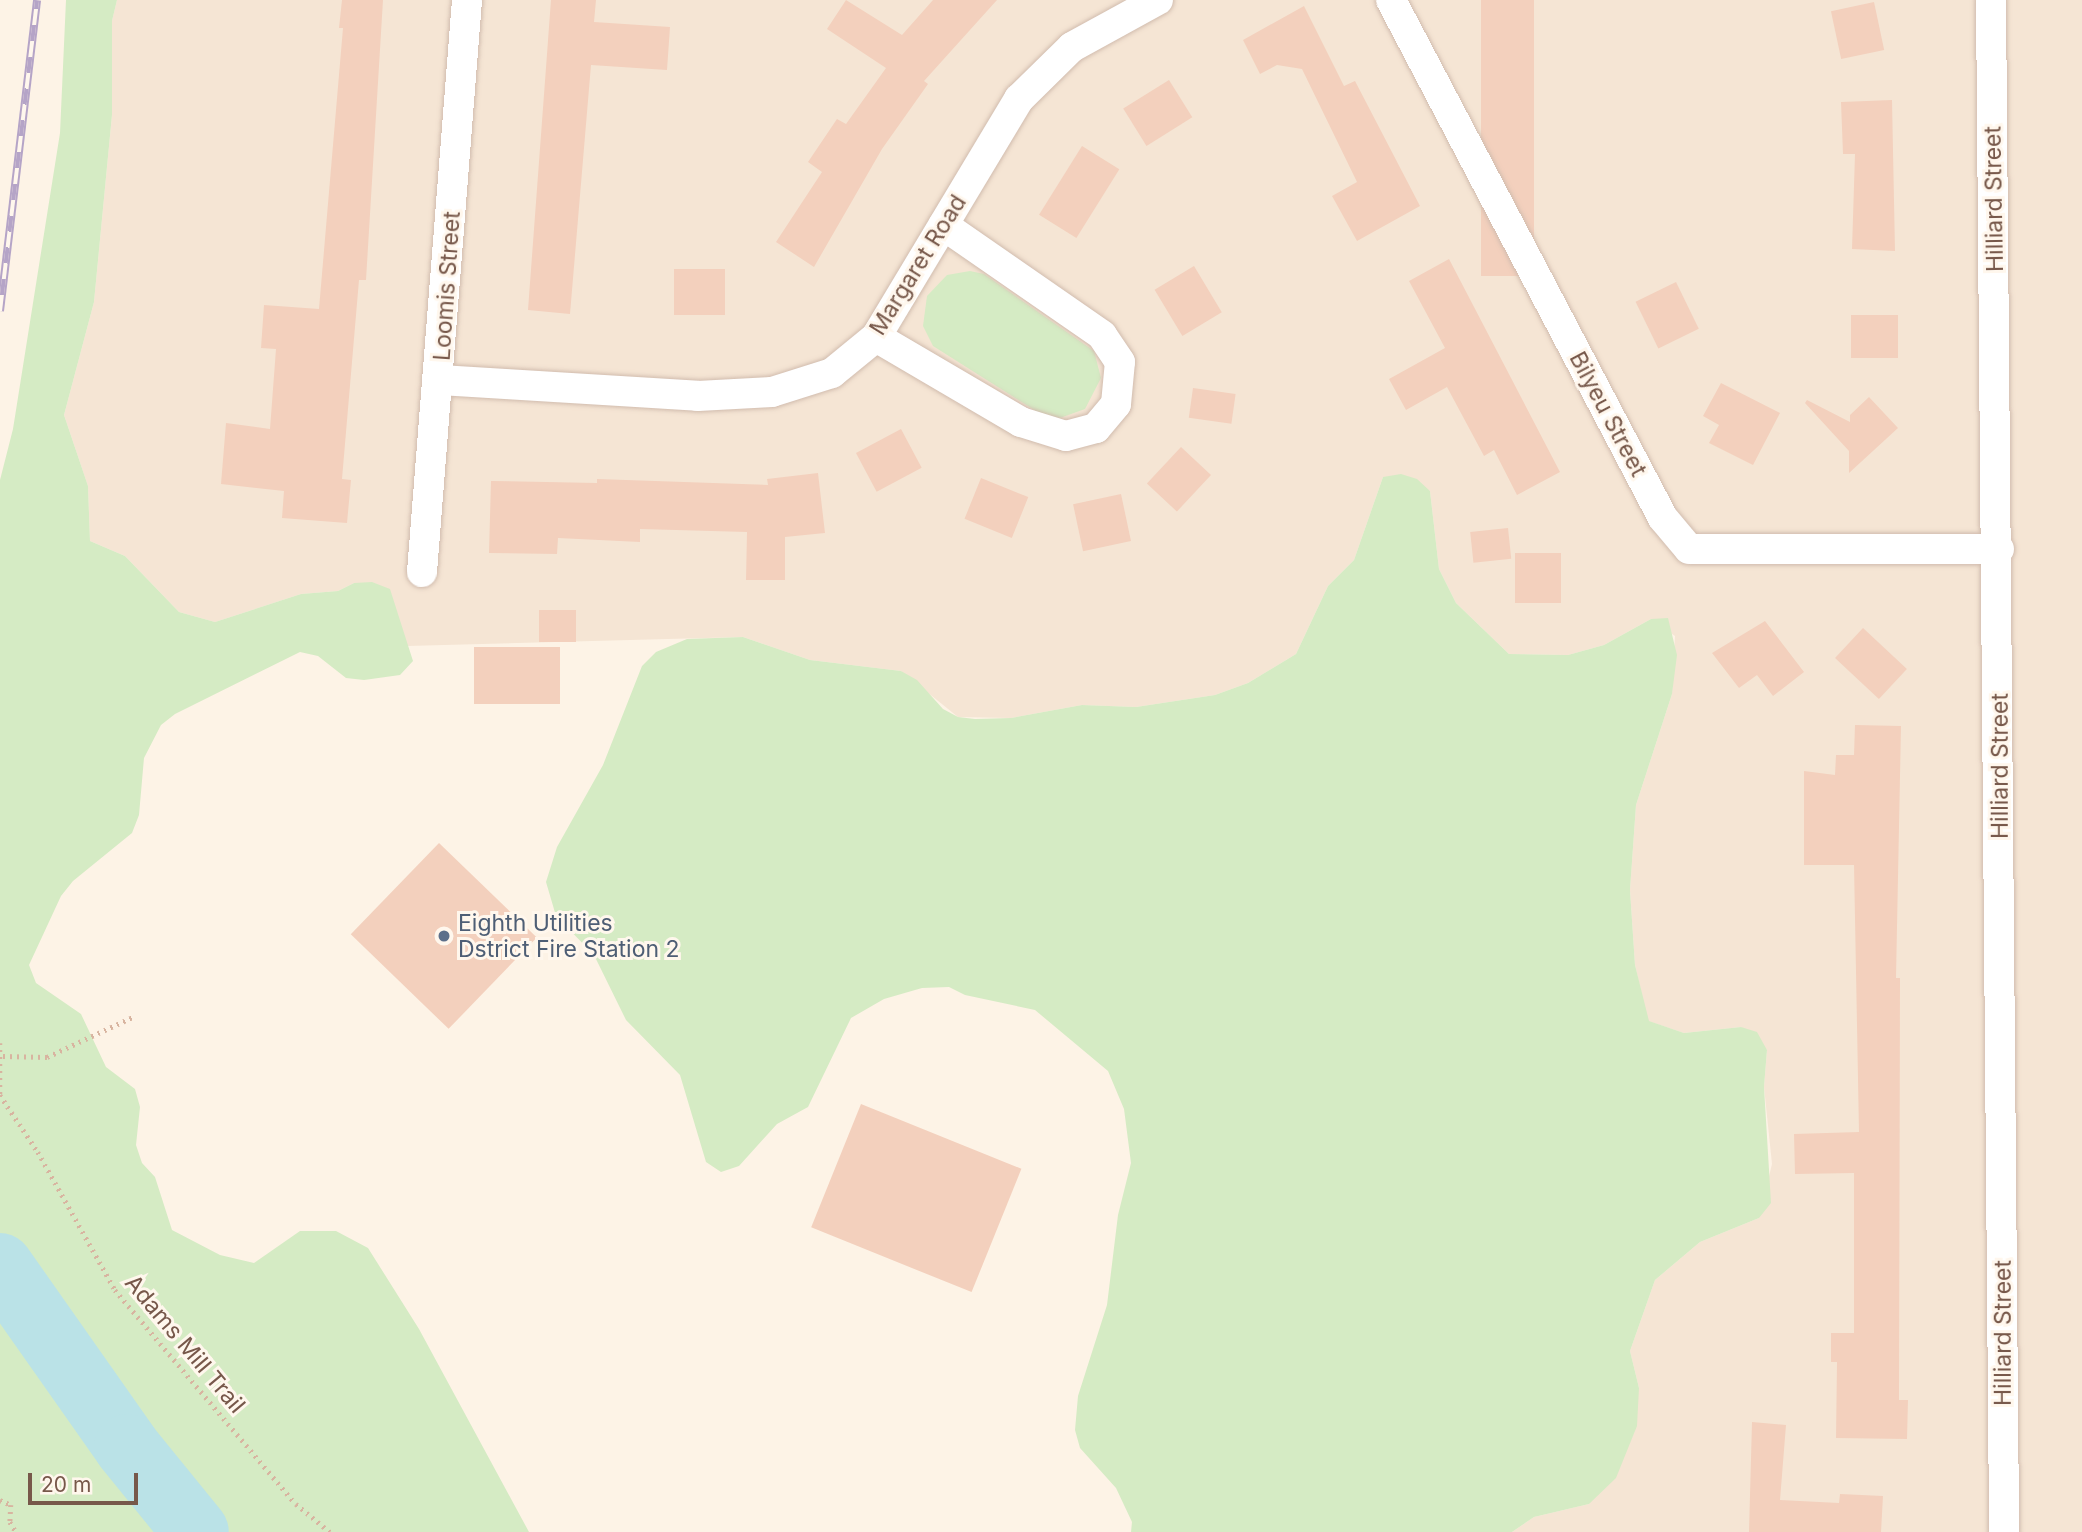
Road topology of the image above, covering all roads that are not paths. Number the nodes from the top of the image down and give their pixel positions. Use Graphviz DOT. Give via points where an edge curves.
graph roads {
  1 [pos="467,0"];
  2 [pos="1158,0"];
  3 [pos="1391,0"];
  4 [pos="1991,0"];
  5 [pos="943,225"];
  6 [pos="876,337"];
  7 [pos="440,380"];
  8 [pos="1999,548"];
  9 [pos="422,572"];
  10 [pos="2004,1532"];
  1 -- 7 [label="street, Loomis Street"];
  2 -- 5 [label="street, Margaret Road" via="1072,47 1019,99"];
  3 -- 8 [label="street, Bilyeu Street" via="1662,518 1689,549"];
  4 -- 8 [label="street, Hilliard Street"];
  5 -- 6 [label="street, Margaret Road"];
  5 -- 6 [label="street" via="1102,335 1120,362 1116,404 1096,428 1066,436 1021,422"];
  6 -- 7 [label="street, Margaret Road" via="832,373 772,392 698,396"];
  7 -- 9 [label="street, Loomis Street"];
  8 -- 10 [label="street, Hilliard Street"];
}
